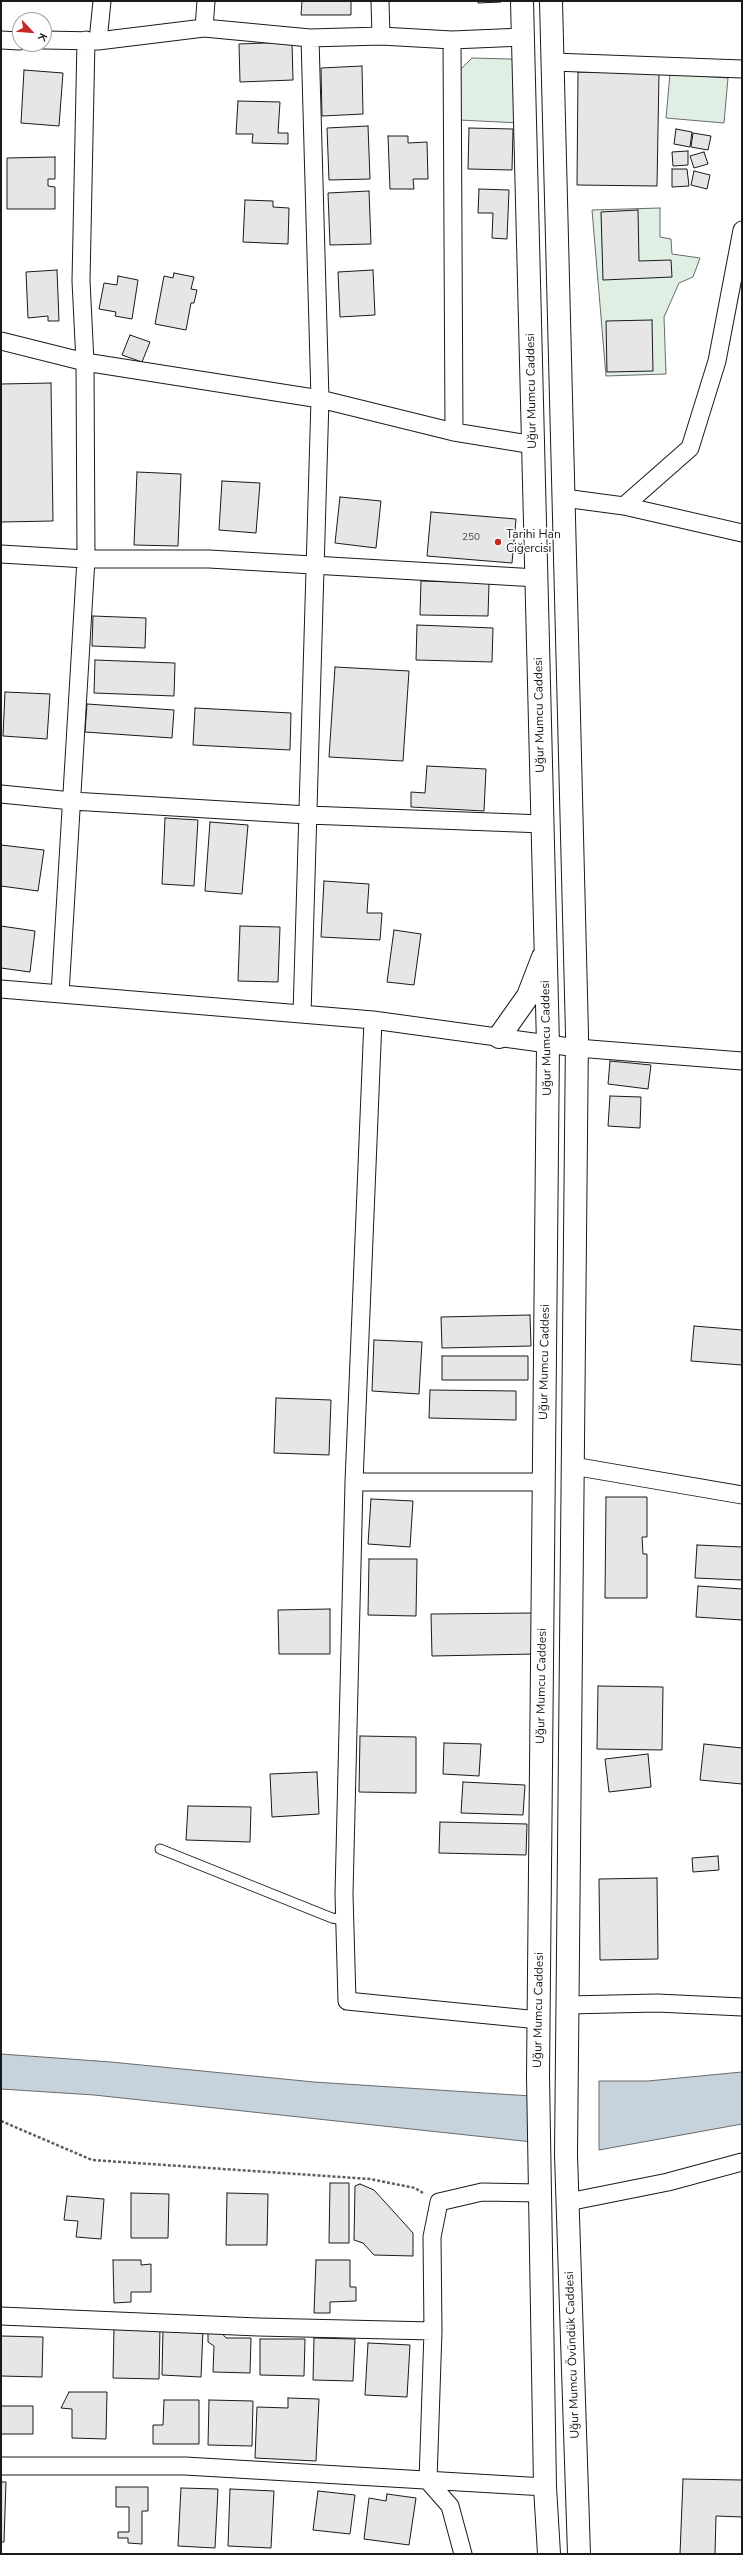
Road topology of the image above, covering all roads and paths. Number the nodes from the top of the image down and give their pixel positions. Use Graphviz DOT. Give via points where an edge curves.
graph roads {
  1 [pos="102,1"];
  2 [pos="206,1"];
  3 [pos="380,1"];
  4 [pos="522,1"];
  5 [pos="552,1"];
  6 [pos="204,28"];
  7 [pos="381,36"];
  8 [pos="523,37"];
  9 [pos="310,38"];
  10 [pos="1,40"];
  11 [pos="52,40"];
  12 [pos="92,40"];
  13 [pos="452,40"];
  14 [pos="12,41"];
  15 [pos="553,62"];
  16 [pos="742,69"];
  17 [pos="742,230"];
  18 [pos="1,341"];
  19 [pos="86,362"];
  20 [pos="320,399"];
  21 [pos="454,432"];
  22 [pos="534,445"];
  23 [pos="563,447"];
  24 [pos="564,498"];
  25 [pos="535,499"];
  26 [pos="624,506"];
  27 [pos="742,533"];
  28 [pos="1,554"];
  29 [pos="86,559"];
  30 [pos="316,565"];
  31 [pos="537,578"];
  32 [pos="1,794"];
  33 [pos="72,801"];
  34 [pos="308,815"];
  35 [pos="543,824"];
  36 [pos="546,948"];
  37 [pos="1,989"];
  38 [pos="60,994"];
  39 [pos="302,1014"];
  40 [pos="372,1020"];
  41 [pos="499,1037"];
  42 [pos="548,1044"];
  43 [pos="577,1048"];
  44 [pos="742,1061"];
  45 [pos="573,1466"];
  46 [pos="354,1482"];
  47 [pos="544,1482"];
  48 [pos="742,1495"];
  49 [pos="160,1849"];
  50 [pos="344,1920"];
  51 [pos="568,2005"];
  52 [pos="742,2007"];
  53 [pos="539,2020"];
  54 [pos="1,2121"];
  55 [pos="742,2162"];
  56 [pos="539,2194"];
  57 [pos="439,2202"];
  58 [pos="568,2202"];
  59 [pos="1,2316"];
  60 [pos="433,2330"];
  61 [pos="1,2466"];
  62 [pos="428,2481"];
  63 [pos="544,2487"];
  64 [pos="463,2554"];
  65 [pos="549,2554"];
  66 [pos="579,2554"];
  1 -- 12 [label="street"];
  2 -- 6 [label="street"];
  3 -- 7 [label="street"];
  4 -- 8 [label="street, Uğur Mumcu Caddesi"];
  5 -- 15 [label="street"];
  6 -- 9 [label="street"];
  6 -- 12 [label="street"];
  7 -- 9 [label="street"];
  7 -- 13 [label="street"];
  8 -- 13 [label="street"];
  8 -- 22 [label="street, Uğur Mumcu Caddesi"];
  9 -- 20 [label="street"];
  10 -- 14 [label="street"];
  11 -- 12 [label="street"];
  12 -- 19 [label="street" via="81,281"];
  13 -- 21 [label="street"];
  15 -- 16 [label="street"];
  15 -- 23 [label="street"];
  17 -- 26 [label="street" via="716,361 690,448"];
  18 -- 19 [label="street"];
  19 -- 20 [label="street"];
  19 -- 29 [label="street"];
  20 -- 21 [label="street"];
  20 -- 30 [label="street"];
  21 -- 22 [label="street"];
  22 -- 23 [label="street"];
  22 -- 25 [label="street, Uğur Mumcu Caddesi"];
  23 -- 24 [label="street"];
  24 -- 25 [label="street"];
  24 -- 26 [label="street"];
  24 -- 43 [label="street"];
  25 -- 31 [label="street, Uğur Mumcu Caddesi"];
  26 -- 27 [label="street"];
  28 -- 29 [label="street"];
  29 -- 30 [label="street" via="209,559"];
  29 -- 33 [label="street"];
  30 -- 31 [label="street"];
  30 -- 34 [label="street"];
  31 -- 35 [label="street, Uğur Mumcu Caddesi"];
  32 -- 33 [label="street"];
  33 -- 34 [label="street"];
  33 -- 38 [label="street"];
  34 -- 35 [label="street"];
  34 -- 39 [label="street"];
  35 -- 36 [label="street, Uğur Mumcu Caddesi"];
  36 -- 41 [label="street" via="528,996"];
  36 -- 42 [label="street, Uğur Mumcu Caddesi"];
  37 -- 38 [label="street"];
  38 -- 39 [label="street"];
  39 -- 40 [label="street"];
  40 -- 41 [label="street"];
  40 -- 46 [label="street"];
  41 -- 42 [label="street"];
  42 -- 43 [label="street"];
  42 -- 47 [label="street, Uğur Mumcu Caddesi"];
  43 -- 44 [label="street"];
  43 -- 45 [label="street"];
  45 -- 48 [label="street"];
  45 -- 51 [label="street"];
  46 -- 47 [label="street"];
  46 -- 50 [label="street"];
  47 -- 53 [label="street, Uğur Mumcu Caddesi"];
  49 -- 50 [label="lane" via="332,1918"];
  50 -- 53 [label="street" via="347,2001"];
  51 -- 52 [label="street" via="657,2003"];
  51 -- 58 [label="street, Uğur Mumcu Övündük Caddesi"];
  53 -- 56 [label="street, Uğur Mumcu Caddesi"];
  54 -- 57 [label="path" via="92,2160 370,2179 415,2188"];
  55 -- 58 [label="street" via="668,2182"];
  56 -- 57 [label="street" via="482,2192"];
  56 -- 63 [label="street"];
  57 -- 60 [label="street" via="432,2237"];
  58 -- 66 [label="street, Uğur Mumcu Övündük Caddesi"];
  59 -- 60 [label="street" via="258,2327"];
  60 -- 62 [label="street"];
  61 -- 62 [label="street" via="185,2466"];
  62 -- 63 [label="street"];
  62 -- 64 [label="street" via="450,2506"];
  63 -- 65 [label="street"];
}
